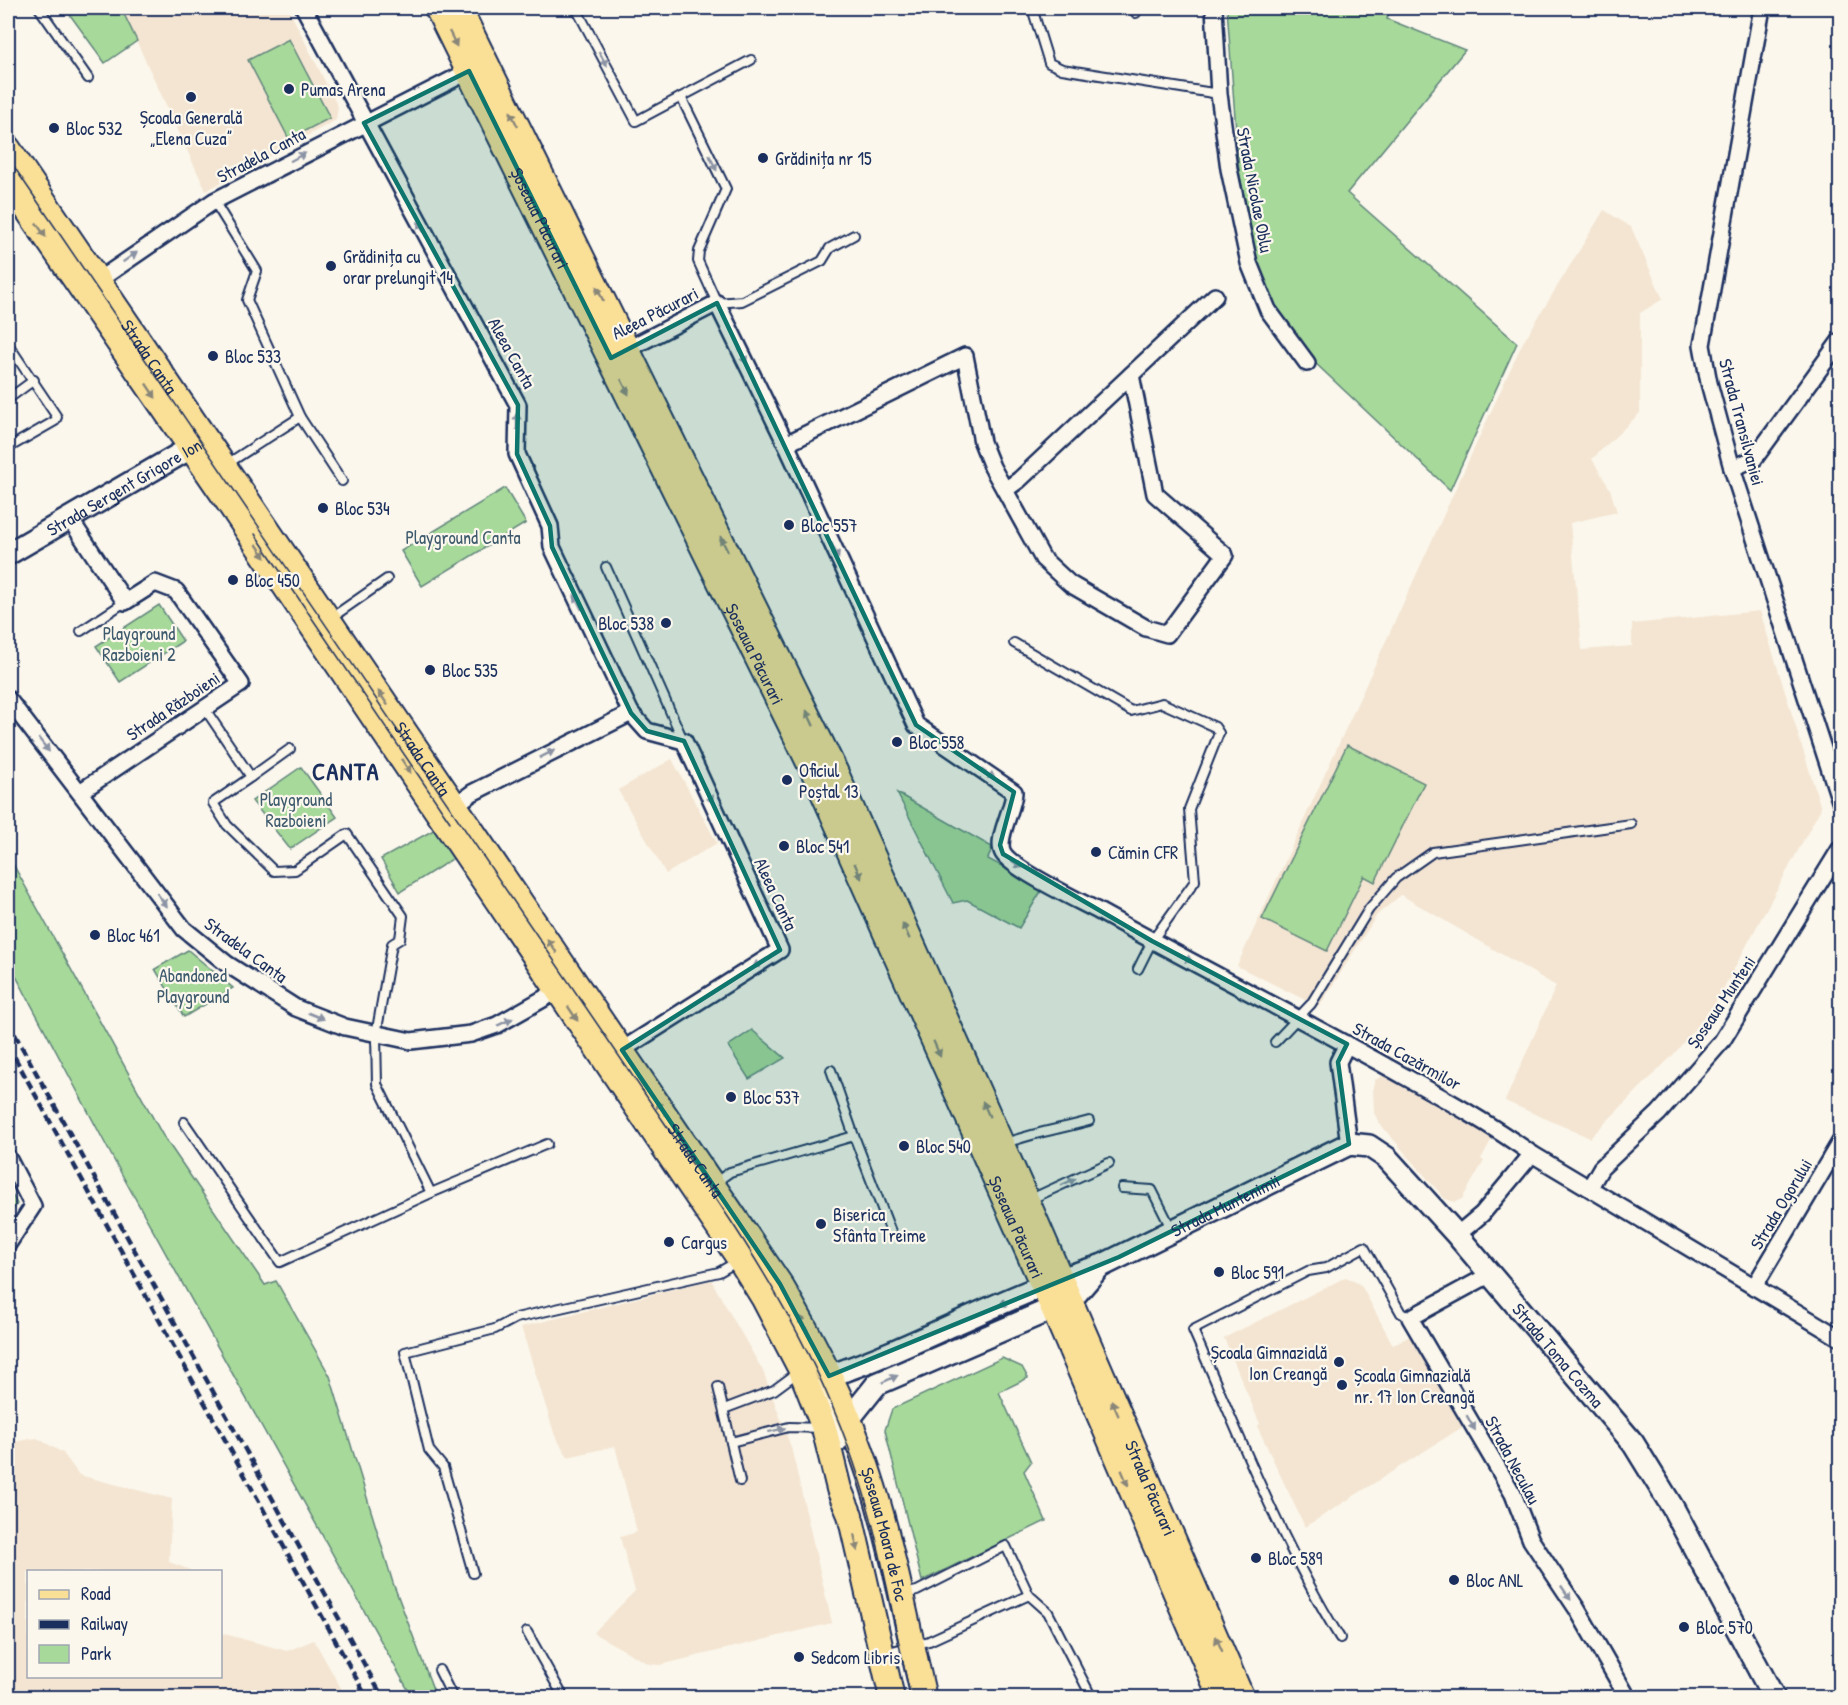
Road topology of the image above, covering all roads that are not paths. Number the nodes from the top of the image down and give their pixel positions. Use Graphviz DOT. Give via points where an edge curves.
graph roads {
  1 [pos="39,8"];
  2 [pos="304,8"];
  3 [pos="437,8"];
  4 [pos="459,8"];
  5 [pos="576,8"];
  6 [pos="1032,8"];
  7 [pos="1214,8"];
  8 [pos="1762,8"];
  9 [pos="751,60"];
  10 [pos="468,71"];
  11 [pos="88,78"];
  12 [pos="1219,94"];
  13 [pos="681,97"];
  14 [pos="364,123"];
  15 [pos="12,170"];
  16 [pos="214,201"];
  17 [pos="854,235"];
  18 [pos="91,285"];
  19 [pos="1215,296"];
  20 [pos="717,303"];
  21 [pos="1840,341"];
  22 [pos="8,344"];
  23 [pos="619,353"];
  24 [pos="1307,363"];
  25 [pos="1131,375"];
  26 [pos="34,380"];
  27 [pos="8,399"];
  28 [pos="300,417"];
  29 [pos="198,443"];
  30 [pos="786,444"];
  31 [pos="8,448"];
  32 [pos="225,465"];
  33 [pos="1732,468"];
  34 [pos="342,481"];
  35 [pos="1005,490"];
  36 [pos="70,519"];
  37 [pos="8,554"];
  38 [pos="606,567"];
  39 [pos="387,579"];
  40 [pos="125,602"];
  41 [pos="322,624"];
  42 [pos="81,631"];
  43 [pos="1014,643"];
  44 [pos="8,699"];
  45 [pos="205,709"];
  46 [pos="631,713"];
  47 [pos="684,741"];
  48 [pos="290,749"];
  49 [pos="251,777"];
  50 [pos="80,792"];
  51 [pos="1840,801"];
  52 [pos="448,811"];
  53 [pos="1631,824"];
  54 [pos="1840,849"];
  55 [pos="1152,941"];
  56 [pos="1138,969"];
  57 [pos="558,991"];
  58 [pos="1299,1017"];
  59 [pos="376,1035"];
  60 [pos="1275,1042"];
  61 [pos="1347,1044"];
  62 [pos="622,1050"];
  63 [pos="831,1070"];
  64 [pos="1089,1120"];
  65 [pos="184,1122"];
  66 [pos="854,1136"];
  67 [pos="1840,1142"];
  68 [pos="547,1144"];
  69 [pos="1349,1144"];
  70 [pos="1002,1146"];
  71 [pos="1532,1154"];
  72 [pos="8,1158"];
  73 [pos="1109,1163"];
  74 [pos="1590,1187"];
  75 [pos="1122,1188"];
  76 [pos="705,1189"];
  77 [pos="431,1193"];
  78 [pos="1027,1201"];
  79 [pos="1172,1230"];
  80 [pos="891,1232"];
  81 [pos="1457,1235"];
  82 [pos="8,1244"];
  83 [pos="748,1254"];
  84 [pos="1101,1266"];
  85 [pos="1489,1275"];
  86 [pos="1051,1282"];
  87 [pos="1754,1287"];
  88 [pos="1061,1305"];
  89 [pos="1410,1318"];
  90 [pos="1840,1338"];
  91 [pos="801,1370"];
  92 [pos="829,1376"];
  93 [pos="718,1387"];
  94 [pos="724,1409"];
  95 [pos="820,1417"];
  96 [pos="849,1419"];
  97 [pos="731,1442"];
  98 [pos="740,1481"];
  99 [pos="850,1515"];
  100 [pos="473,1573"];
  101 [pos="899,1595"];
  102 [pos="1029,1595"];
  103 [pos="527,1632"];
  104 [pos="1340,1638"];
  105 [pos="911,1646"];
  106 [pos="882,1654"];
  107 [pos="439,1670"];
  108 [pos="453,1698"];
  109 [pos="564,1698"];
  110 [pos="892,1698"];
  111 [pos="924,1698"];
  112 [pos="1092,1698"];
  113 [pos="1221,1698"];
  114 [pos="1242,1698"];
  115 [pos="1628,1698"];
  116 [pos="1774,1698"];
  1 -- 11 [label="lane"];
  2 -- 14 [label="street, Aleea Canta"];
  3 -- 10 [label="main road, Șoseaua Păcurari, one-way"];
  23 -- 4 [label="main road, Șoseaua Păcurari, one-way"];
  5 -- 13 [label="lane, one-way" via="636,121"];
  6 -- 12 [label="lane" via="1049,63"];
  7 -- 12 [label="street, Strada Nicolae Oblu"];
  8 -- 33 [label="street, Strada Transilvaniei" via="1702,345"];
  9 -- 13 [label="lane"];
  10 -- 14 [label="street, Stradela Canta"];
  10 -- 23 [label="main road, Șoseaua Păcurari"];
  12 -- 24 [label="street, Strada Nicolae Oblu" via="1229,169 1249,263 1268,310"];
  13 -- 20 [label="lane, Aleea Păcurari, one-way" via="726,189 698,261"];
  16 -- 14 [label="street, Stradela Canta, one-way"];
  46 -- 14 [label="street, Aleea Canta, one-way" via="552,547 550,526 517,454 518,405"];
  15 -- 18 [label="main road, Strada Canta"];
  18 -- 16 [label="street, Stradela Canta, one-way"];
  16 -- 28 [label="lane" via="257,271 247,300"];
  17 -- 20 [label="lane, Aleea Păcurari" via="830,248 822,261 742,301"];
  18 -- 29 [label="main road, Strada Canta"];
  19 -- 25 [label="street"];
  20 -- 23 [label="street, Aleea Păcurari"];
  20 -- 30 [label="street, one-way"];
  21 -- 33 [label="street" via="1754,459"];
  22 -- 26 [label="lane"];
  70 -- 23 [label="main road, Șoseaua Păcurari, one-way" via="830,761"];
  23 -- 86 [label="main road, Șoseaua Păcurari, one-way"];
  25 -- 35 [label="street"];
  25 -- 35 [label="street" via="1155,494 1225,555 1167,634 1146,628 1070,584 1042,559"];
  26 -- 27 [label="lane"];
  26 -- 31 [label="lane" via="56,421"];
  28 -- 32 [label="lane"];
  28 -- 34 [label="lane"];
  29 -- 32 [label="main road, Strada Canta"];
  29 -- 36 [label="street, Strada Sergent Grigore Ion"];
  29 -- 41 [label="main road, Strada Canta, one-way"];
  30 -- 35 [label="street" via="965,356 982,442"];
  30 -- 55 [label="street, Strada Cazărmilor, one-way" via="916,725 1014,792 1014,804 1000,845 1004,854 1028,872"];
  32 -- 41 [label="main road, Strada Canta"];
  33 -- 51 [label="street, Strada Transilvaniei"];
  36 -- 37 [label="street, Strada Sergent Grigore Ion"];
  36 -- 40 [label="street"];
  38 -- 47 [label="lane"];
  39 -- 41 [label="lane"];
  40 -- 42 [label="lane"];
  40 -- 45 [label="street, Strada Războieni" via="154,583 176,591 241,684"];
  41 -- 52 [label="main road, Strada Canta"];
  43 -- 55 [label="lane" via="1131,711 1162,703 1215,727 1219,733 1189,809 1195,881"];
  44 -- 50 [label="street, Stradela Canta, one-way"];
  45 -- 49 [label="lane"];
  45 -- 50 [label="street, Strada Războieni"];
  46 -- 47 [label="street, Aleea Canta" via="646,731"];
  52 -- 46 [label="street, one-way" via="495,781"];
  47 -- 62 [label="street, Aleea Canta, one-way" via="780,950"];
  48 -- 49 [label="lane"];
  49 -- 59 [label="lane" via="213,804 227,825 274,871 295,870 347,834 403,916 400,939 392,944"];
  50 -- 59 [label="street, Stradela Canta, one-way" via="184,929 227,964 297,1008 345,1028"];
  52 -- 57 [label="main road, Strada Canta"];
  62 -- 52 [label="main road, Strada Canta, one-way"];
  53 -- 58 [label="lane" via="1433,852 1396,878 1369,909"];
  54 -- 74 [label="street, Șoseaua Munteni" via="1722,1041 1659,1113 1601,1168"];
  55 -- 56 [label="lane"];
  55 -- 58 [label="street, Strada Cazărmilor, one-way"];
  59 -- 57 [label="street, Stradela Canta, one-way" via="411,1041 471,1034 515,1017"];
  57 -- 76 [label="main road, Strada Canta, one-way"];
  58 -- 60 [label="lane"];
  58 -- 61 [label="street, Strada Cazărmilor"];
  59 -- 77 [label="lane" via="377,1084"];
  61 -- 69 [label="street" via="1338,1062"];
  61 -- 71 [label="street, Strada Cazărmilor" via="1489,1124"];
  76 -- 62 [label="main road, Strada Canta, one-way"];
  63 -- 66 [label="lane"];
  64 -- 70 [label="lane" via="1026,1135"];
  65 -- 77 [label="lane" via="280,1262"];
  66 -- 76 [label="lane" via="730,1172"];
  66 -- 80 [label="lane"];
  67 -- 87 [label="street, Strada Ogorului"];
  68 -- 77 [label="lane"];
  69 -- 79 [label="street, Strada Muntenimii"];
  69 -- 81 [label="street, Strada Toma Cozma" via="1369,1146 1387,1158"];
  70 -- 78 [label="main road, Șoseaua Păcurari"];
  71 -- 74 [label="street, Strada Cazărmilor"];
  71 -- 81 [label="street" via="1482,1214"];
  72 -- 82 [label="street" via="33,1206"];
  78 -- 73 [label="lane, one-way"];
  74 -- 87 [label="street, Strada Cazărmilor"];
  75 -- 79 [label="lane" via="1152,1190"];
  76 -- 83 [label="main road, Strada Canta"];
  78 -- 86 [label="main road, Șoseaua Păcurari"];
  79 -- 84 [label="street, Strada Muntenimii"];
  81 -- 85 [label="street, Strada Toma Cozma"];
  83 -- 91 [label="main road, Strada Canta" via="764,1299"];
  92 -- 83 [label="main road, Strada Canta, one-way" via="809,1333"];
  83 -- 100 [label="lane" via="719,1272 519,1317 495,1329 405,1353 429,1450 443,1467"];
  84 -- 86 [label="street, Strada Muntenimii"];
  84 -- 88 [label="street, Strada Muntenimii"];
  85 -- 89 [label="street"];
  85 -- 116 [label="street, Strada Toma Cozma" via="1643,1459"];
  86 -- 88 [label="main road, Șoseaua Păcurari"];
  86 -- 92 [label="street, one-way" via="868,1363"];
  87 -- 90 [label="street, Strada Cazărmilor"];
  96 -- 88 [label="street, one-way" via="877,1384"];
  88 -- 113 [label="main road, Strada Păcurari, one-way"];
  114 -- 88 [label="main road, Strada Păcurari, one-way"];
  89 -- 104 [label="lane" via="1401,1313 1364,1247 1193,1330 1237,1436 1309,1589"];
  89 -- 115 [label="street, Strada Neculau, one-way" via="1513,1494 1531,1540 1577,1609"];
  91 -- 94 [label="lane" via="774,1390"];
  91 -- 95 [label="main road, Strada Canta"];
  92 -- 96 [label="main road, Șoseaua Moara de Foc"];
  92 -- 99 [label="street, Strada Canta" via="826,1390 848,1488"];
  93 -- 94 [label="lane"];
  94 -- 97 [label="lane"];
  97 -- 95 [label="lane, one-way"];
  95 -- 99 [label="main road, Șoseaua Moara de Foc"];
  96 -- 101 [label="main road, Șoseaua Moara de Foc" via="878,1507"];
  97 -- 98 [label="lane"];
  99 -- 106 [label="main road, Șoseaua Moara de Foc, one-way"];
  101 -- 102 [label="lane" via="917,1591 1006,1546"];
  101 -- 105 [label="main road, Șoseaua Moara de Foc"];
  102 -- 105 [label="lane"];
  102 -- 112 [label="lane" via="1048,1612"];
  103 -- 109 [label="lane"];
  105 -- 106 [label="lane"];
  105 -- 111 [label="main road, Șoseaua Moara de Foc"];
  106 -- 110 [label="main road, Șoseaua Moara de Foc"];
  107 -- 108 [label="lane"];
}
